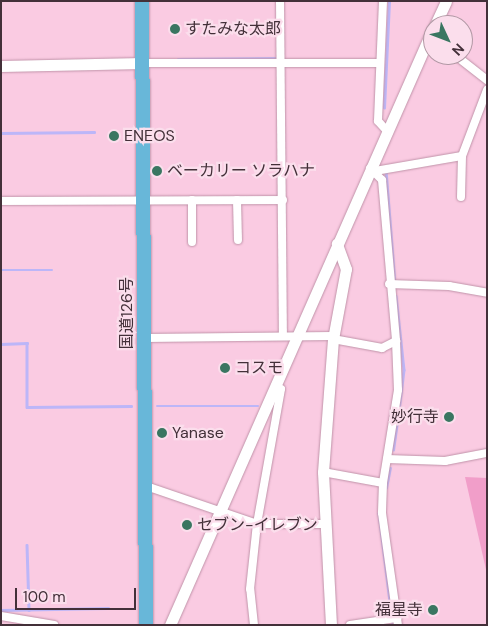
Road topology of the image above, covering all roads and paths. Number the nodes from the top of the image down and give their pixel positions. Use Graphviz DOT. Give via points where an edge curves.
graph roads {
  1 [pos="142,1"];
  2 [pos="280,1"];
  3 [pos="383,1"];
  4 [pos="446,1"];
  5 [pos="440,15"];
  6 [pos="423,53"];
  7 [pos="281,62"];
  8 [pos="378,63"];
  9 [pos="143,64"];
  10 [pos="468,65"];
  11 [pos="1,66"];
  12 [pos="487,80"];
  13 [pos="487,90"];
  14 [pos="386,130"];
  15 [pos="462,156"];
  16 [pos="372,170"];
  17 [pos="462,197"];
  18 [pos="144,200"];
  19 [pos="192,200"];
  20 [pos="238,200"];
  21 [pos="283,200"];
  22 [pos="1,202"];
  23 [pos="238,240"];
  24 [pos="192,242"];
  25 [pos="337,244"];
  26 [pos="393,284"];
  27 [pos="487,293"];
  28 [pos="283,336"];
  29 [pos="297,336"];
  30 [pos="145,338"];
  31 [pos="333,338"];
  32 [pos="396,341"];
  33 [pos="275,387"];
  34 [pos="487,453"];
  35 [pos="387,459"];
  36 [pos="323,472"];
  37 [pos="146,486"];
  38 [pos="384,487"];
  39 [pos="221,512"];
  40 [pos="257,524"];
  41 [pos="325,524"];
  42 [pos="1,616"];
  43 [pos="395,620"];
  44 [pos="54,625"];
  45 [pos="146,625"];
  46 [pos="170,625"];
  47 [pos="254,625"];
  48 [pos="331,625"];
  49 [pos="350,625"];
  1 -- 9 [label="highway, 国道126号"];
  2 -- 7 [label="street"];
  3 -- 8 [label="street"];
  4 -- 5 [label="street"];
  6 -- 14 [label="street"];
  7 -- 8 [label="street"];
  7 -- 9 [label="street"];
  7 -- 21 [label="street"];
  8 -- 14 [label="street" via="378,121"];
  9 -- 11 [label="street"];
  9 -- 18 [label="highway, 国道126号"];
  10 -- 12 [label="street"];
  13 -- 15 [label="street"];
  14 -- 16 [label="street"];
  15 -- 16 [label="street"];
  15 -- 17 [label="street"];
  16 -- 25 [label="street"];
  16 -- 26 [label="street" via="382,180"];
  18 -- 19 [label="street"];
  18 -- 22 [label="street"];
  18 -- 30 [label="highway, 国道126号"];
  19 -- 20 [label="street"];
  19 -- 24 [label="street"];
  20 -- 21 [label="street"];
  20 -- 23 [label="street"];
  21 -- 28 [label="street"];
  25 -- 29 [label="street"];
  25 -- 31 [label="street" via="346,269"];
  26 -- 27 [label="street" via="449,286"];
  26 -- 32 [label="street"];
  28 -- 29 [label="street"];
  28 -- 30 [label="street"];
  29 -- 31 [label="street"];
  29 -- 33 [label="street"];
  30 -- 37 [label="highway, 国道126号"];
  31 -- 32 [label="street" via="382,348"];
  31 -- 36 [label="street"];
  32 -- 35 [label="street" via="398,390"];
  33 -- 39 [label="street"];
  33 -- 40 [label="street" via="281,389"];
  34 -- 35 [label="street" via="445,461"];
  35 -- 38 [label="street"];
  36 -- 38 [label="street"];
  36 -- 41 [label="street"];
  37 -- 39 [label="street"];
  37 -- 45 [label="highway, 国道126号"];
  38 -- 43 [label="street" via="382,513"];
  39 -- 40 [label="street"];
  39 -- 46 [label="street"];
  40 -- 41 [label="street"];
  40 -- 47 [label="street" via="250,589"];
  41 -- 48 [label="street"];
  42 -- 44 [label="street"];
  43 -- 49 [label="street"];
}
